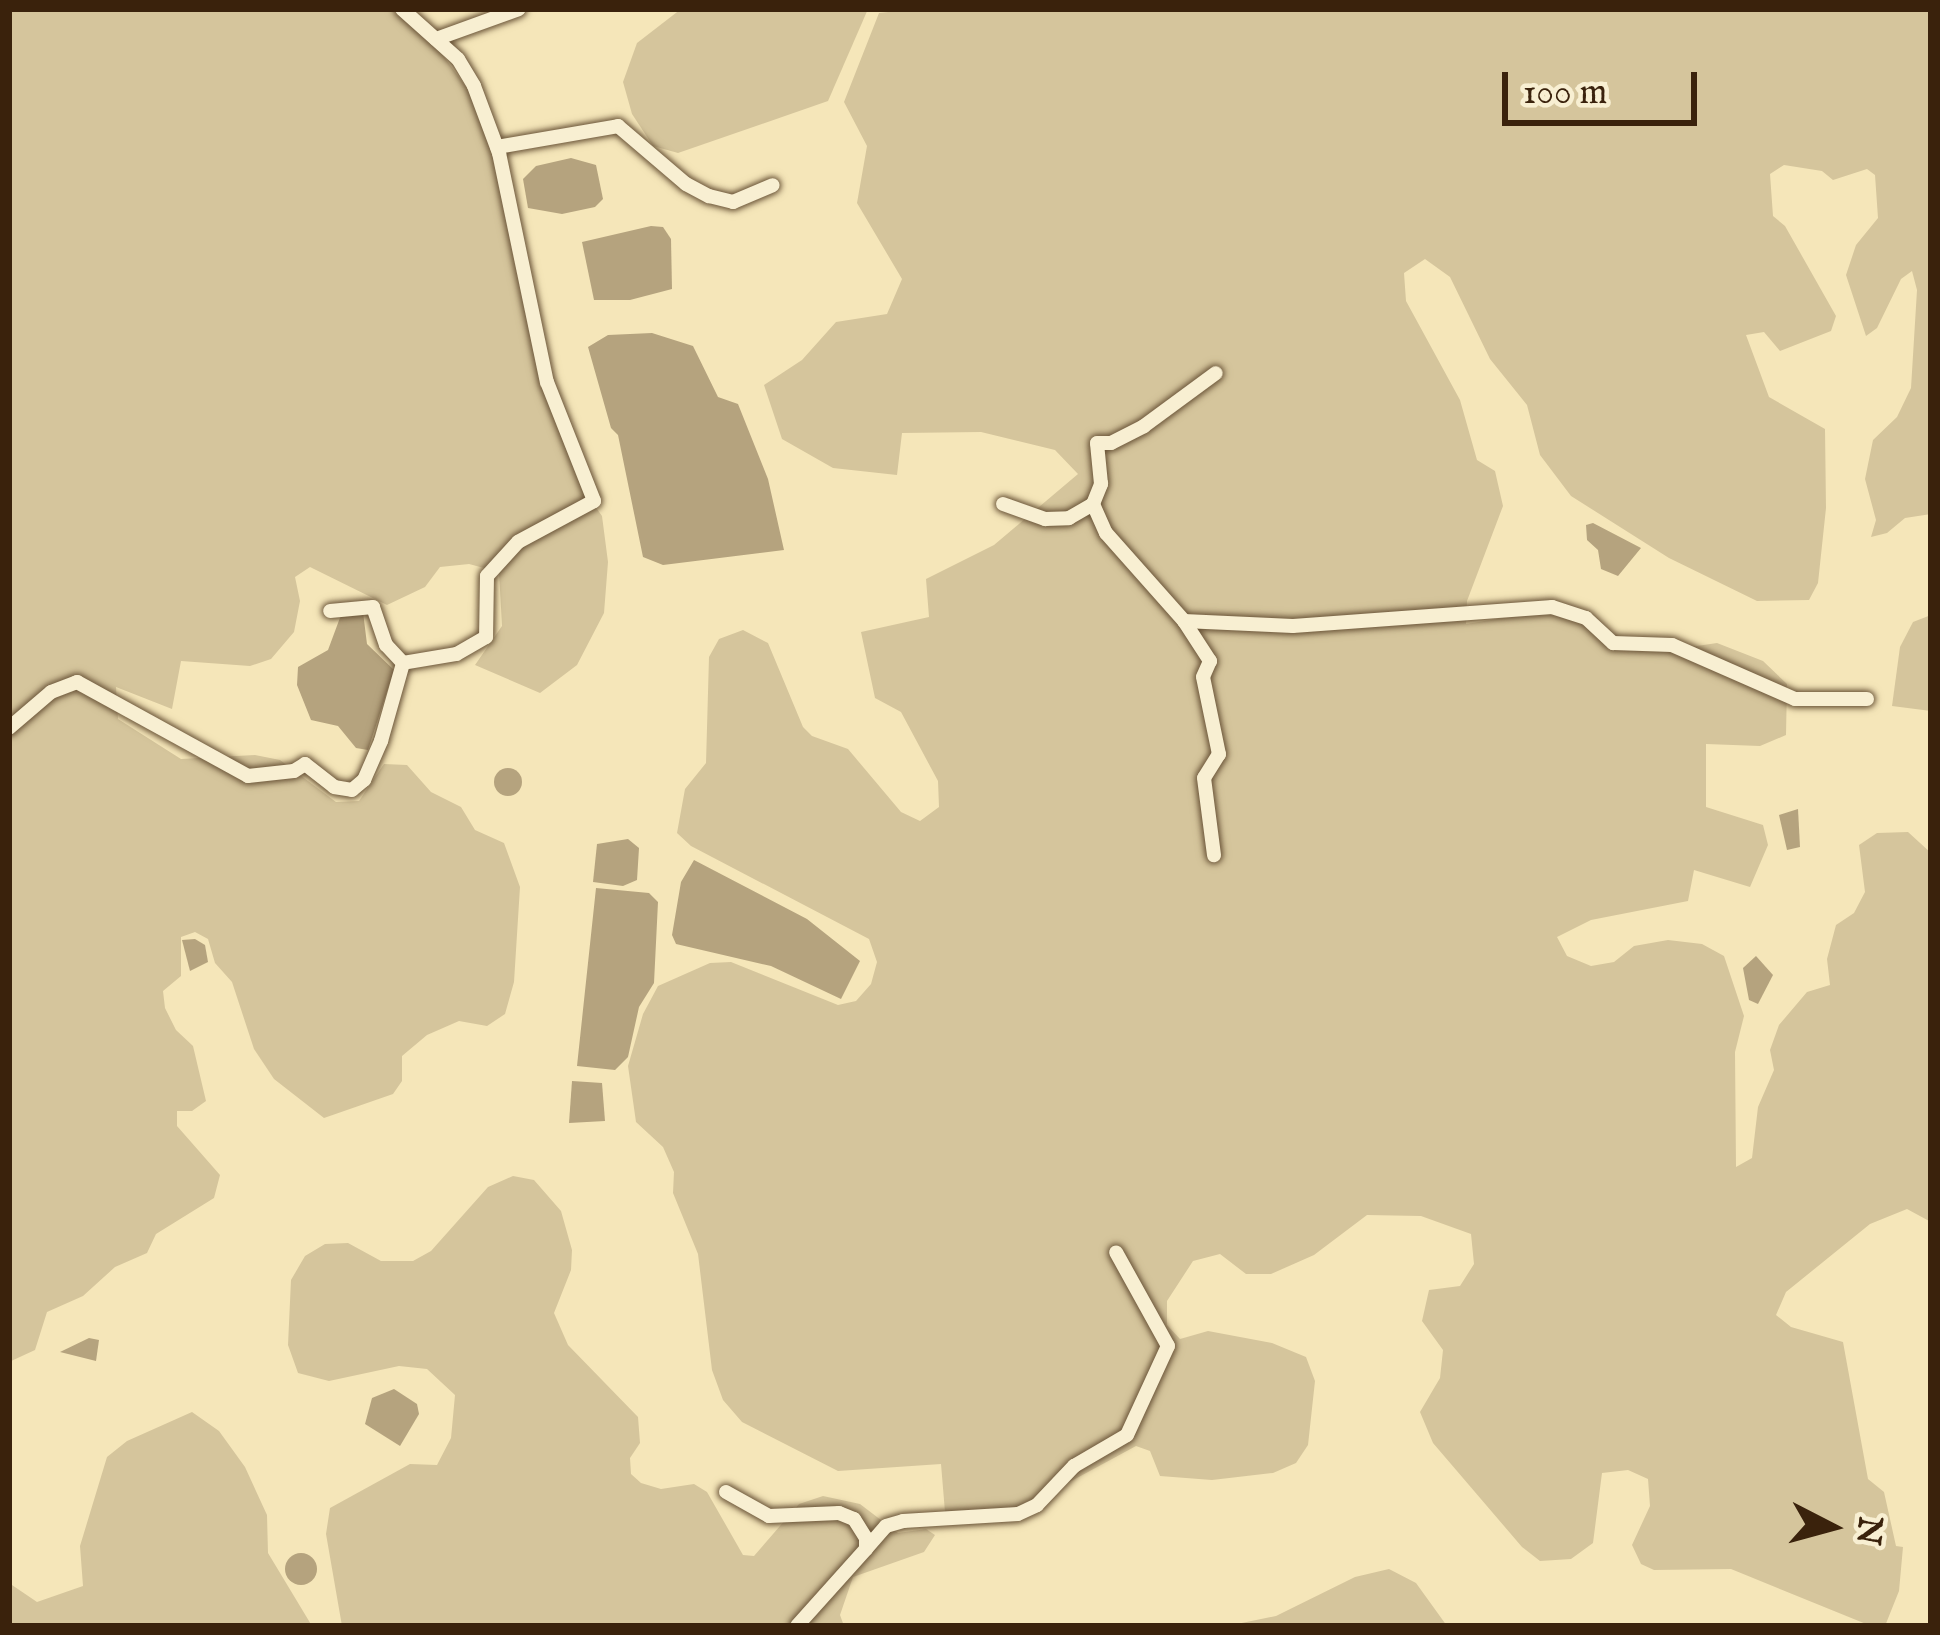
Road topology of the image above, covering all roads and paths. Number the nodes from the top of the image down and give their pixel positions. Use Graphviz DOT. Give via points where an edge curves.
graph roads {
  1 [pos="402,9"];
  2 [pos="519,9"];
  3 [pos="436,39"];
  4 [pos="497,147"];
  5 [pos="773,185"];
  6 [pos="1216,373"];
  7 [pos="1003,504"];
  8 [pos="1093,504"];
  9 [pos="329,611"];
  10 [pos="1184,621"];
  11 [pos="403,663"];
  12 [pos="1867,699"];
  13 [pos="9,728"];
  14 [pos="1214,855"];
  15 [pos="1115,1252"];
  16 [pos="725,1492"];
  17 [pos="866,1549"];
  18 [pos="797,1626"];
  1 -- 3 [label="street"];
  2 -- 3 [label="street"];
  3 -- 4 [label="street" via="466,72"];
  4 -- 5 [label="street" via="618,126 709,196 733,202"];
  4 -- 11 [label="street" via="540,357 594,501 518,542 487,576 486,637 456,654"];
  6 -- 8 [label="street" via="1133,433 1096,443 1101,484"];
  7 -- 8 [label="street" via="1045,519 1069,518"];
  8 -- 10 [label="street" via="1131,566"];
  9 -- 11 [label="street" via="373,607 386,645"];
  10 -- 12 [label="street" via="1293,626 1552,607 1586,618 1613,643 1672,646 1795,699"];
  10 -- 14 [label="street" via="1210,661 1203,677 1220,754 1204,778"];
  11 -- 13 [label="street" via="381,741 352,790 334,787 305,764 248,776 77,682 51,692"];
  15 -- 17 [label="street" via="1168,1346 1127,1435 1074,1466 1018,1514 903,1521 886,1526"];
  16 -- 17 [label="street" via="769,1516 839,1513 854,1520"];
  17 -- 18 [label="street"];
}
